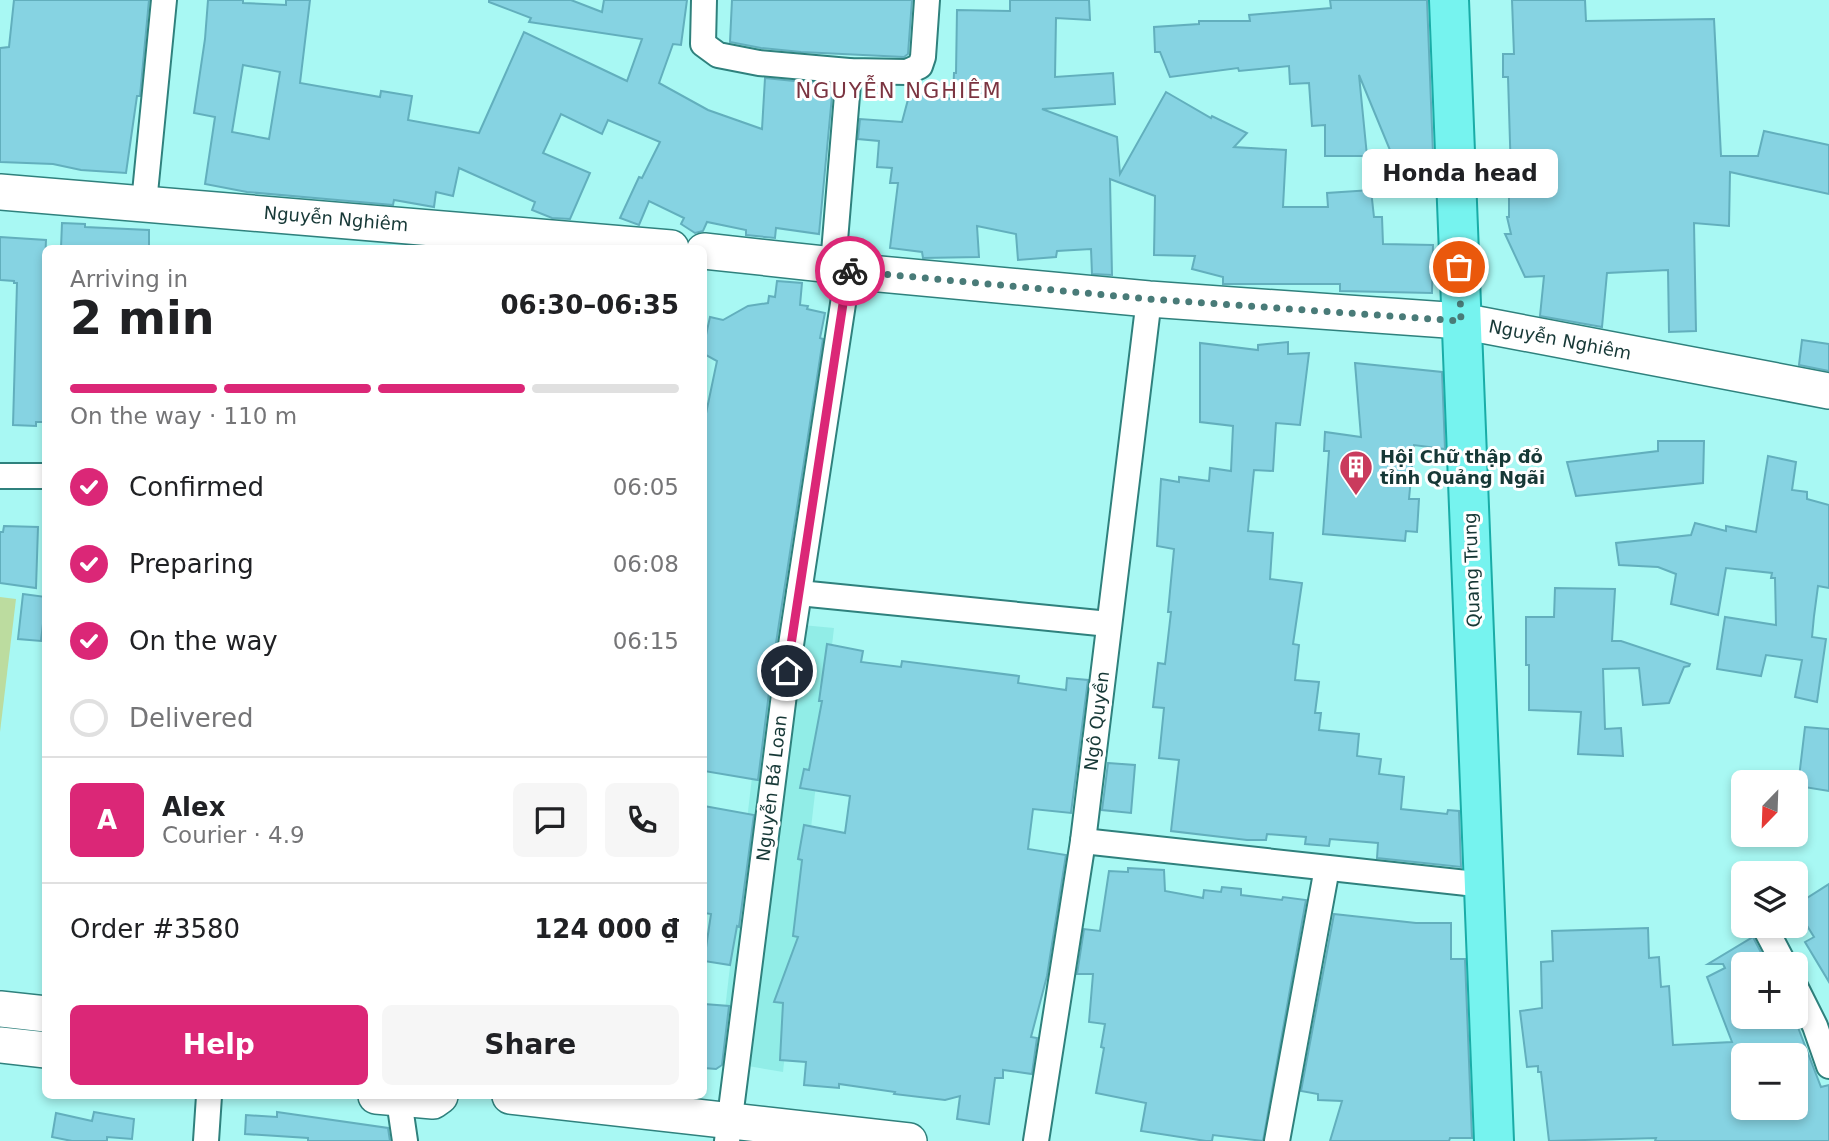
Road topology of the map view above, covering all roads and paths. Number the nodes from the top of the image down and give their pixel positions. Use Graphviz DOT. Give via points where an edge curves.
graph roads {
  1 [pos="164,0"];
  2 [pos="704,0"];
  3 [pos="927,0"];
  4 [pos="1449,0"];
  5 [pos="849,71"];
  6 [pos="0,192"];
  7 [pos="144,203"];
  8 [pos="636,245"];
  9 [pos="707,252"];
  10 [pos="841,268"];
  11 [pos="1149,299"];
  12 [pos="1461,321"];
  13 [pos="1829,391"];
  14 [pos="0,476"];
  15 [pos="42,476"];
  16 [pos="799,593"];
  17 [pos="1109,624"];
  18 [pos="1083,841"];
  19 [pos="1327,868"];
  20 [pos="1485,885"];
  21 [pos="1808,1002"];
  22 [pos="0,1009"];
  23 [pos="42,1014"];
  24 [pos="1822,1018"];
  25 [pos="0,1045"];
  26 [pos="42,1050"];
  27 [pos="1829,1066"];
  28 [pos="209,1099"];
  29 [pos="387,1099"];
  30 [pos="402,1099"];
  31 [pos="436,1099"];
  32 [pos="529,1099"];
  33 [pos="728,1131"];
  34 [pos="206,1141"];
  35 [pos="405,1141"];
  36 [pos="909,1141"];
  37 [pos="1036,1141"];
  38 [pos="1277,1141"];
  39 [pos="1494,1141"];
  1 -- 7 [label="street"];
  2 -- 5 [label="street" via="703,44 718,55"];
  3 -- 5 [label="street" via="920,66 907,72"];
  4 -- 12 [label="main road, Quang Trung"];
  5 -- 10 [label="street, Nguyễn Bá Loan"];
  6 -- 7 [label="street, Nguyễn Nghiêm"];
  7 -- 8 [label="street, Nguyễn Nghiêm"];
  9 -- 10 [label="street, Nguyễn Nghiêm"];
  10 -- 11 [label="street, Nguyễn Nghiêm"];
  10 -- 16 [label="street, Nguyễn Bá Loan"];
  11 -- 12 [label="street, Nguyễn Nghiêm"];
  11 -- 17 [label="street, Ngô Quyền"];
  12 -- 13 [label="street, Nguyễn Nghiêm"];
  12 -- 20 [label="main road, Quang Trung"];
  14 -- 15 [label="street"];
  16 -- 17 [label="street"];
  16 -- 33 [label="street, Nguyễn Bá Loan"];
  17 -- 18 [label="street, Ngô Quyền"];
  18 -- 19 [label="street"];
  18 -- 37 [label="street, Ngô Quyền"];
  19 -- 20 [label="street"];
  19 -- 38 [label="street"];
  20 -- 39 [label="main road, Quang Trung"];
  21 -- 24 [label="street"];
  22 -- 23 [label="street"];
  24 -- 27 [label="street"];
  25 -- 26 [label="street"];
  28 -- 34 [label="street"];
  29 -- 35 [label="street"];
  30 -- 31 [label="street"];
  32 -- 33 [label="street"];
  33 -- 36 [label="street"];
}
